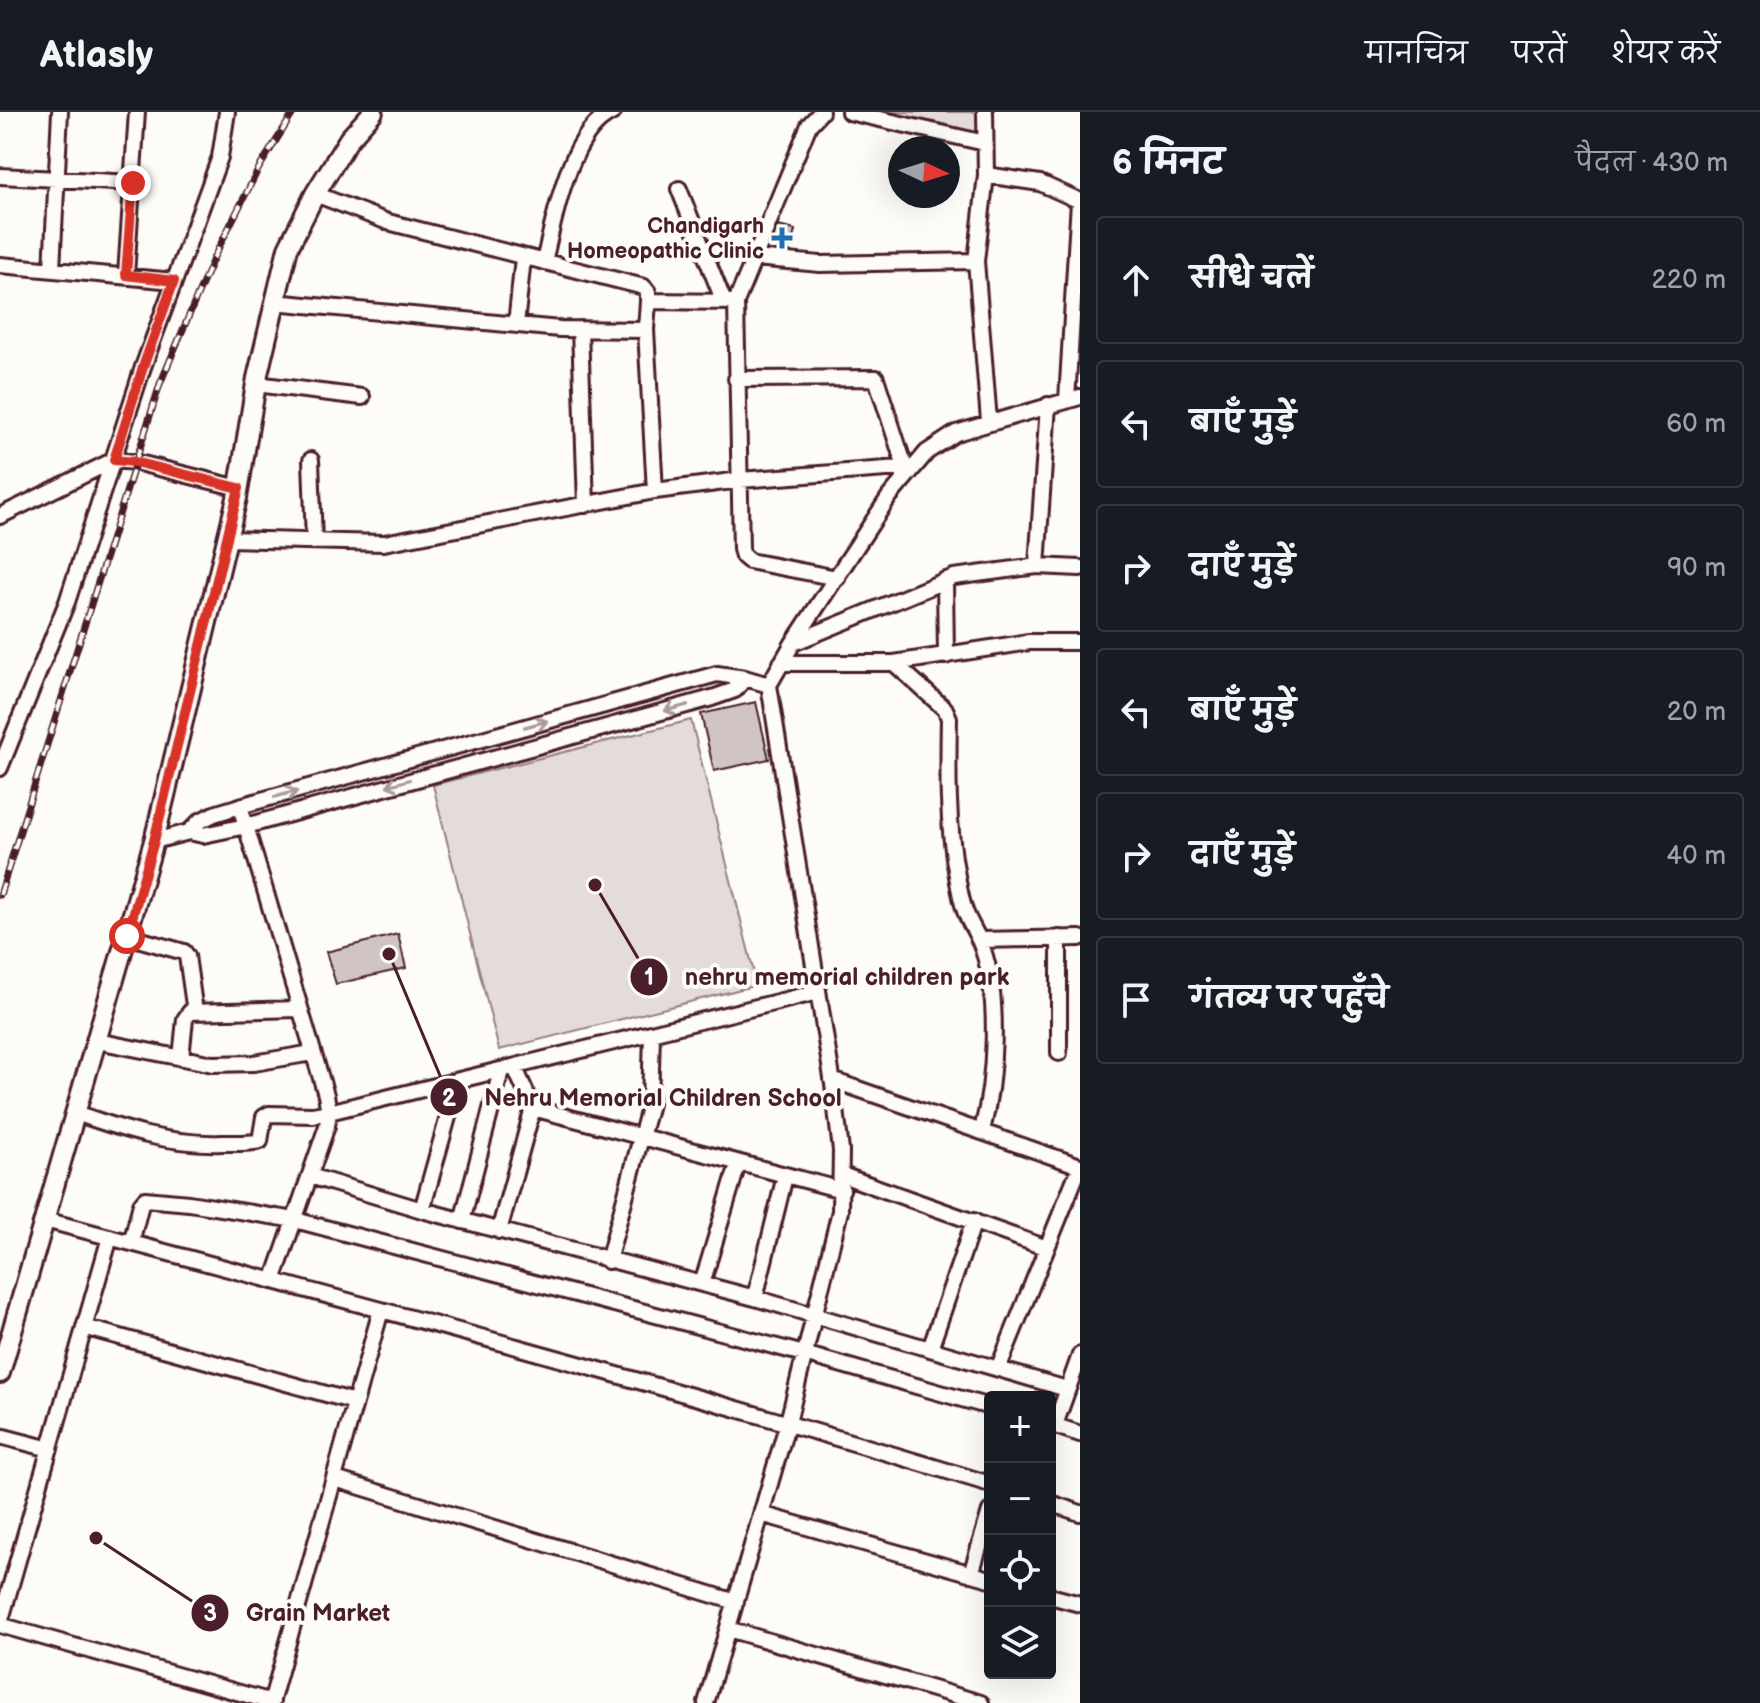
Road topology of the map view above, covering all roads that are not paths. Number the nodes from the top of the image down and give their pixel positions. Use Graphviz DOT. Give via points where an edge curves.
graph roads {
  1 [pos="60,112"];
  2 [pos="137,112"];
  3 [pos="227,112"];
  4 [pos="373,112"];
  5 [pos="613,112"];
  6 [pos="821,112"];
  7 [pos="849,112"];
  8 [pos="985,112"];
  9 [pos="985,143"];
  10 [pos="986,175"];
  11 [pos="0,176"];
  12 [pos="56,178"];
  13 [pos="133,183"];
  14 [pos="679,189"];
  15 [pos="315,194"];
  16 [pos="1079,201"];
  17 [pos="523,258"];
  18 [pos="755,258"];
  19 [pos="976,261"];
  20 [pos="544,262"];
  21 [pos="0,265"];
  22 [pos="52,269"];
  23 [pos="126,275"];
  24 [pos="174,281"];
  25 [pos="648,301"];
  26 [pos="274,302"];
  27 [pos="730,302"];
  28 [pos="516,325"];
  29 [pos="580,329"];
  30 [pos="646,330"];
  31 [pos="736,379"];
  32 [pos="256,384"];
  33 [pos="362,397"];
  34 [pos="1074,399"];
  35 [pos="1048,405"];
  36 [pos="989,421"];
  37 [pos="114,460"];
  38 [pos="311,460"];
  39 [pos="909,467"];
  40 [pos="740,480"];
  41 [pos="239,488"];
  42 [pos="655,491"];
  43 [pos="586,505"];
  44 [pos="0,516"];
  45 [pos="227,539"];
  46 [pos="314,542"];
  47 [pos="1037,566"];
  48 [pos="1080,568"];
  49 [pos="837,578"];
  50 [pos="945,580"];
  51 [pos="1080,642"];
  52 [pos="793,643"];
  53 [pos="946,656"];
  54 [pos="781,663"];
  55 [pos="894,663"];
  56 [pos="745,678"];
  57 [pos="769,685"];
  58 [pos="442,751"];
  59 [pos="3,752"];
  60 [pos="0,768"];
  61 [pos="447,769"];
  62 [pos="240,806"];
  63 [pos="246,826"];
  64 [pos="189,832"];
  65 [pos="154,841"];
  66 [pos="127,936"];
  67 [pos="1059,938"];
  68 [pos="1080,938"];
  69 [pos="980,940"];
  70 [pos="818,992"];
  71 [pos="299,1009"];
  72 [pos="195,1012"];
  73 [pos="652,1033"];
  74 [pos="97,1041"];
  75 [pos="312,1053"];
  76 [pos="1059,1053"];
  77 [pos="181,1058"];
  78 [pos="508,1070"];
  79 [pos="832,1080"];
  80 [pos="458,1081"];
  81 [pos="533,1108"];
  82 [pos="329,1112"];
  83 [pos="76,1113"];
  84 [pos="982,1131"];
  85 [pos="641,1138"];
  86 [pos="738,1164"];
  87 [pos="1080,1166"];
  88 [pos="310,1176"];
  89 [pos="785,1176"];
  90 [pos="842,1183"];
  91 [pos="422,1210"];
  92 [pos="45,1220"];
  93 [pos="295,1220"];
  94 [pos="462,1221"];
  95 [pos="974,1221"];
  96 [pos="499,1231"];
  97 [pos="110,1237"];
  98 [pos="131,1243"];
  99 [pos="1047,1248"];
  100 [pos="608,1261"];
  101 [pos="273,1281"];
  102 [pos="702,1284"];
  103 [pos="755,1298"];
  104 [pos="381,1310"];
  105 [pos="815,1316"];
  106 [pos="84,1327"];
  107 [pos="930,1349"];
  108 [pos="804,1354"];
  109 [pos="1080,1355"];
  110 [pos="998,1369"];
  111 [pos="0,1373"];
  112 [pos="1067,1389"];
  113 [pos="355,1402"];
  114 [pos="984,1405"];
  115 [pos="1056,1415"];
  116 [pos="788,1422"];
  117 [pos="1056,1425"];
  118 [pos="1080,1434"];
  119 [pos="0,1436"];
  120 [pos="50,1449"];
  121 [pos="335,1479"];
  122 [pos="984,1482"];
  123 [pos="1056,1505"];
  124 [pos="1080,1513"];
  125 [pos="761,1514"];
  126 [pos="984,1531"];
  127 [pos="971,1574"];
  128 [pos="984,1577"];
  129 [pos="1056,1598"];
  130 [pos="736,1602"];
  131 [pos="1080,1604"];
  132 [pos="0,1624"];
  133 [pos="728,1629"];
  134 [pos="272,1702"];
  135 [pos="706,1703"];
  136 [pos="981,1703"];
  1 -- 12 [label="street"];
  2 -- 13 [label="street"];
  3 -- 24 [label="street" via="220,157"];
  4 -- 15 [label="main road" via="349,139"];
  5 -- 20 [label="street" via="589,132 567,173"];
  6 -- 18 [label="street" via="809,125"];
  7 -- 9 [label="street"];
  8 -- 9 [label="street"];
  9 -- 10 [label="street"];
  10 -- 16 [label="street" via="1040,183"];
  10 -- 19 [label="street"];
  11 -- 12 [label="street"];
  12 -- 13 [label="street"];
  12 -- 22 [label="street"];
  13 -- 23 [label="street"];
  14 -- 27 [label="street"];
  15 -- 17 [label="street" via="388,222"];
  15 -- 26 [label="main road" via="288,248"];
  16 -- 34 [label="street"];
  17 -- 20 [label="street"];
  17 -- 28 [label="street"];
  18 -- 19 [label="street" via="820,264"];
  18 -- 27 [label="street"];
  19 -- 36 [label="street"];
  20 -- 25 [label="street" via="644,287"];
  21 -- 22 [label="street"];
  22 -- 23 [label="street"];
  23 -- 24 [label="street"];
  24 -- 37 [label="street"];
  25 -- 27 [label="street"];
  25 -- 30 [label="street"];
  26 -- 28 [label="street"];
  26 -- 32 [label="main road"];
  27 -- 31 [label="street"];
  28 -- 29 [label="street"];
  29 -- 30 [label="street"];
  29 -- 43 [label="street"];
  30 -- 42 [label="street"];
  31 -- 39 [label="street" via="876,378"];
  31 -- 40 [label="street"];
  32 -- 33 [label="street"];
  32 -- 41 [label="main road"];
  34 -- 35 [label="street"];
  35 -- 36 [label="street"];
  35 -- 47 [label="street"];
  36 -- 39 [label="street" via="956,433"];
  37 -- 41 [label="street"];
  37 -- 44 [label="street"];
  37 -- 59 [label="street" via="67,602"];
  38 -- 46 [label="street"];
  39 -- 40 [label="street"];
  39 -- 49 [label="street"];
  40 -- 42 [label="street"];
  40 -- 49 [label="street" via="743,556"];
  41 -- 45 [label="main road"];
  42 -- 43 [label="street"];
  43 -- 46 [label="street" via="384,543"];
  45 -- 46 [label="street"];
  45 -- 65 [label="main road"];
  47 -- 48 [label="street"];
  47 -- 50 [label="street"];
  49 -- 52 [label="street"];
  50 -- 52 [label="street"];
  50 -- 53 [label="street"];
  51 -- 53 [label="street" via="1029,642"];
  52 -- 54 [label="street"];
  53 -- 55 [label="street"];
  54 -- 55 [label="street"];
  54 -- 57 [label="street"];
  55 -- 69 [label="street" via="949,718 947,780 956,871 965,911"];
  56 -- 57 [label="street"];
  58 -- 56 [label="street, one-way" via="717,674"];
  56 -- 61 [label="street, one-way" via="726,694"];
  57 -- 70 [label="street"];
  58 -- 61 [label="street"];
  62 -- 58 [label="street, one-way"];
  59 -- 60 [label="street"];
  61 -- 63 [label="street, one-way"];
  62 -- 63 [label="street"];
  62 -- 64 [label="street" via="200,821"];
  63 -- 64 [label="street" via="203,835"];
  63 -- 71 [label="street"];
  64 -- 65 [label="street"];
  65 -- 66 [label="main road"];
  66 -- 72 [label="street" via="184,952"];
  66 -- 74 [label="main road"];
  67 -- 68 [label="street"];
  67 -- 69 [label="street"];
  67 -- 76 [label="street"];
  69 -- 84 [label="street" via="994,1019"];
  70 -- 73 [label="street"];
  70 -- 79 [label="street"];
  71 -- 72 [label="street"];
  71 -- 75 [label="street"];
  72 -- 77 [label="street" via="187,1014"];
  73 -- 78 [label="street"];
  73 -- 85 [label="street" via="651,1093"];
  74 -- 77 [label="street"];
  74 -- 83 [label="main road"];
  75 -- 77 [label="street" via="233,1065"];
  75 -- 82 [label="street"];
  78 -- 80 [label="street"];
  78 -- 81 [label="street"];
  78 -- 94 [label="street"];
  79 -- 84 [label="street"];
  79 -- 90 [label="street"];
  80 -- 82 [label="street"];
  80 -- 91 [label="street"];
  81 -- 85 [label="street"];
  81 -- 96 [label="street"];
  82 -- 83 [label="street" via="269,1114 260,1141 204,1144 136,1134"];
  82 -- 88 [label="street"];
  83 -- 92 [label="main road"];
  84 -- 87 [label="street"];
  85 -- 86 [label="street"];
  85 -- 100 [label="street"];
  86 -- 89 [label="street"];
  86 -- 102 [label="street"];
  87 -- 99 [label="street"];
  88 -- 91 [label="street"];
  88 -- 93 [label="street"];
  89 -- 90 [label="street"];
  89 -- 103 [label="street"];
  90 -- 95 [label="street"];
  90 -- 105 [label="street"];
  91 -- 94 [label="street"];
  92 -- 97 [label="street"];
  92 -- 111 [label="main road"];
  93 -- 98 [label="street" via="145,1199"];
  93 -- 101 [label="street"];
  93 -- 108 [label="street"];
  94 -- 96 [label="street"];
  95 -- 99 [label="street"];
  95 -- 107 [label="street"];
  96 -- 100 [label="street"];
  97 -- 98 [label="street"];
  97 -- 106 [label="street"];
  98 -- 101 [label="street"];
  99 -- 110 [label="street"];
  100 -- 102 [label="street"];
  101 -- 104 [label="street"];
  102 -- 103 [label="street"];
  103 -- 105 [label="street"];
  104 -- 113 [label="street"];
  104 -- 116 [label="street"];
  105 -- 107 [label="street"];
  105 -- 108 [label="street"];
  106 -- 113 [label="street"];
  106 -- 120 [label="street"];
  107 -- 110 [label="street"];
  108 -- 114 [label="street"];
  108 -- 116 [label="street"];
  109 -- 112 [label="street"];
  110 -- 112 [label="street"];
  112 -- 115 [label="street"];
  113 -- 121 [label="street"];
  116 -- 122 [label="street"];
  116 -- 125 [label="street"];
  117 -- 118 [label="street"];
  119 -- 120 [label="street"];
  120 -- 132 [label="street"];
  121 -- 130 [label="street"];
  121 -- 134 [label="street"];
  123 -- 124 [label="street"];
  125 -- 127 [label="street"];
  125 -- 130 [label="street"];
  126 -- 127 [label="street"];
  127 -- 128 [label="street"];
  129 -- 131 [label="street"];
  130 -- 133 [label="street"];
  132 -- 134 [label="street"];
  133 -- 135 [label="street"];
  133 -- 136 [label="street"];
}
